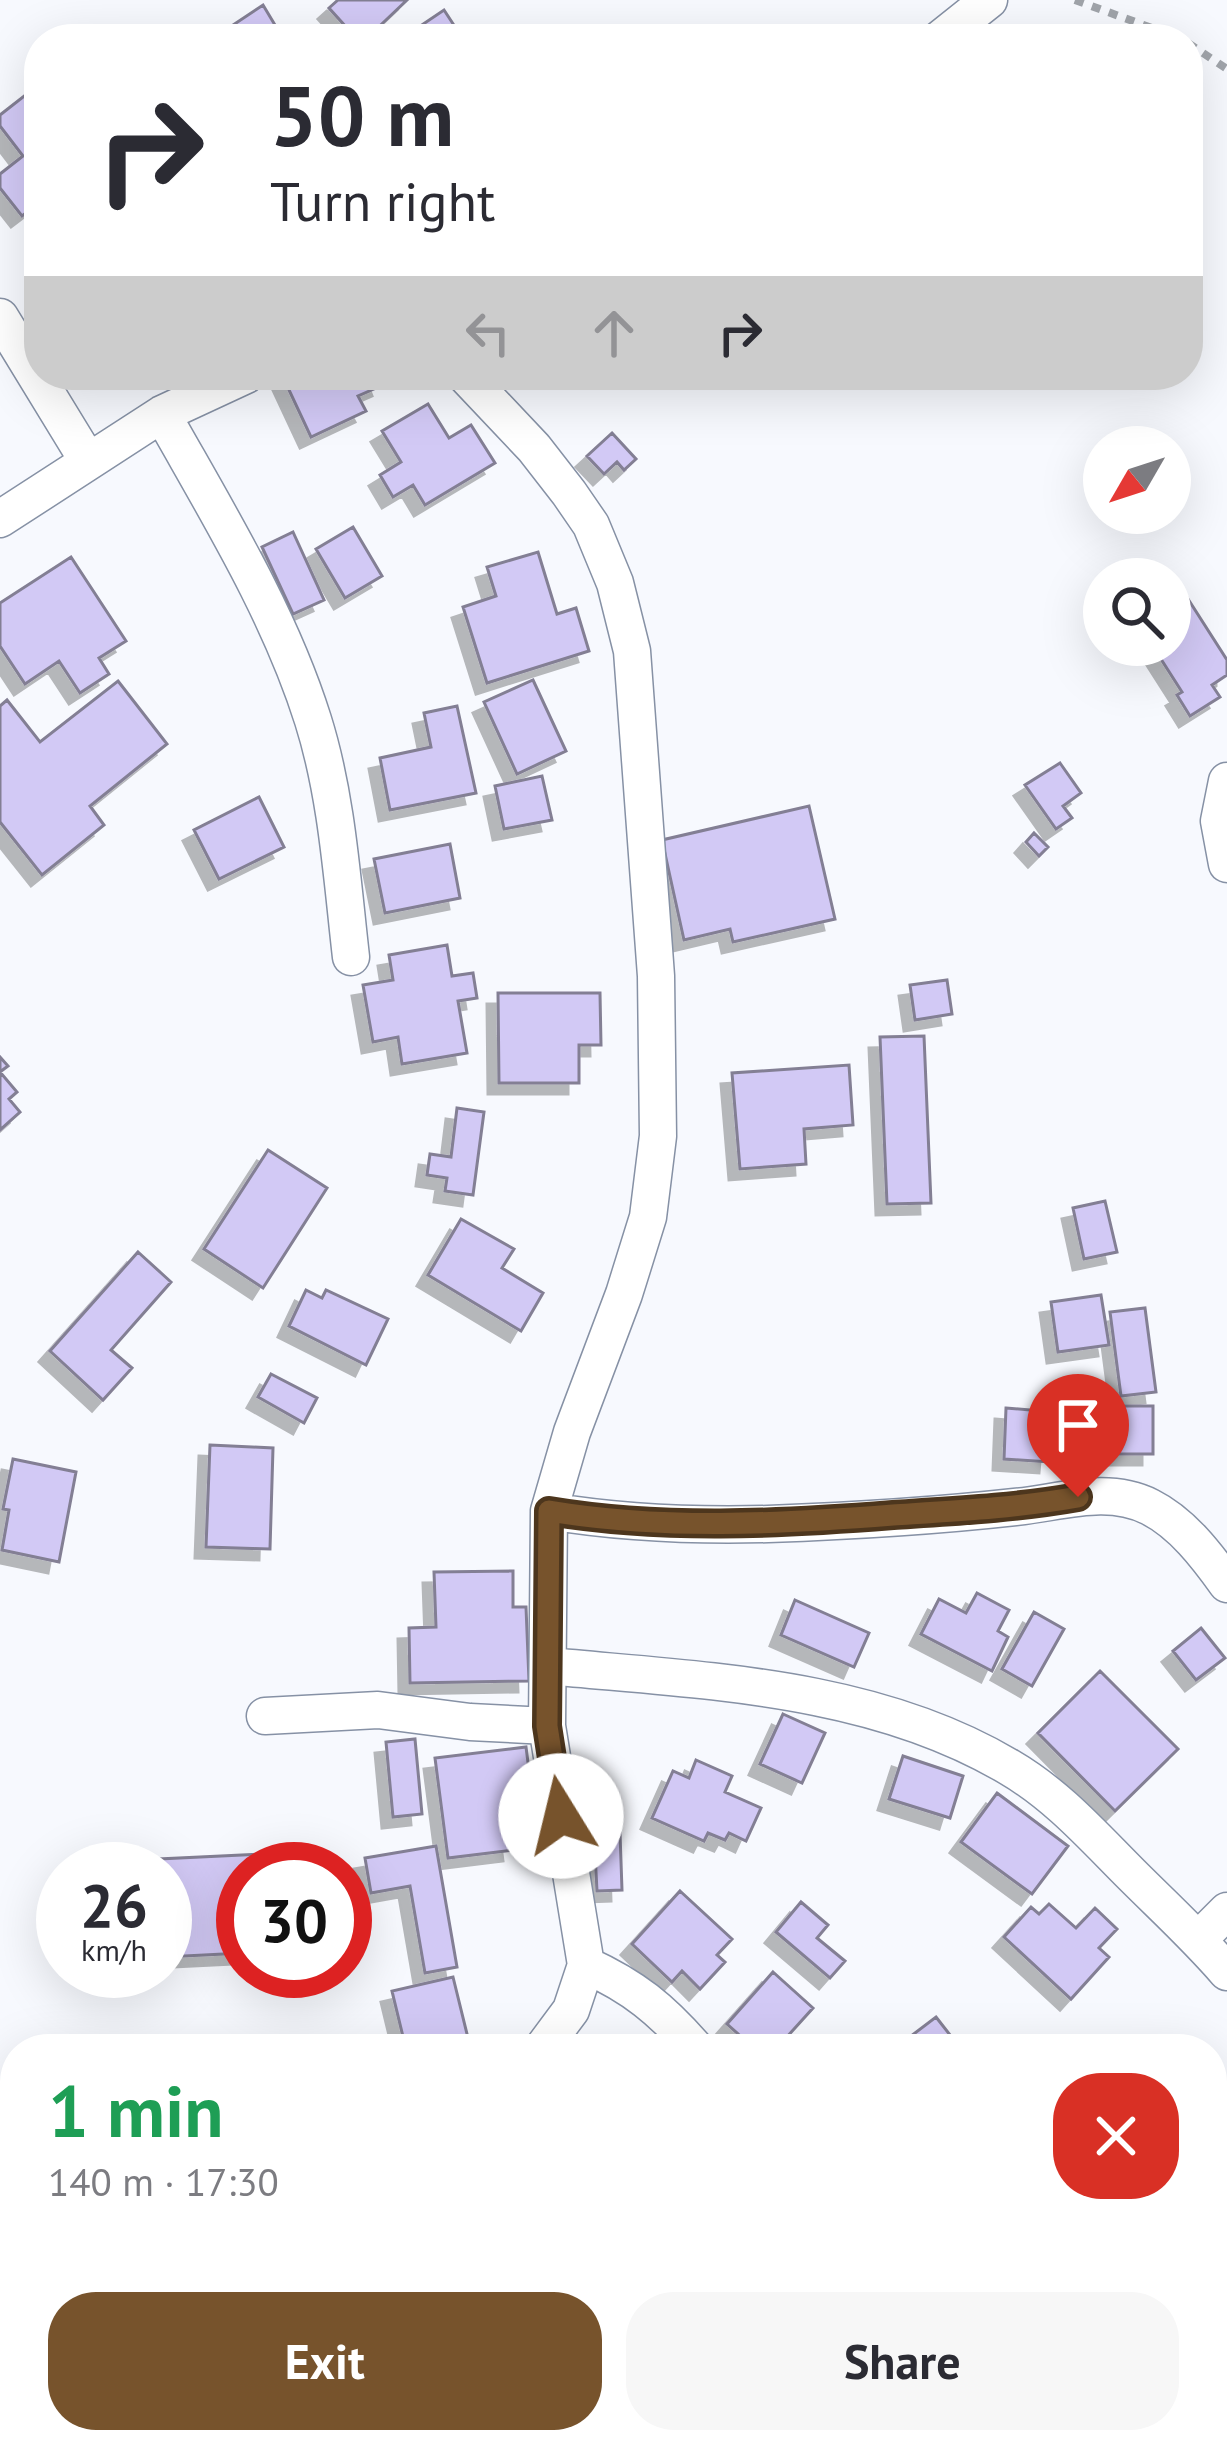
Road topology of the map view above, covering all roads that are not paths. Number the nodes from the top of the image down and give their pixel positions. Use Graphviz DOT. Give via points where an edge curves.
graph roads {
  1 [pos="989,0"];
  2 [pos="959,24"];
  3 [pos="0,316"];
  4 [pos="24,356"];
  5 [pos="45,390"];
  6 [pos="214,390"];
  7 [pos="479,390"];
  8 [pos="162,414"];
  9 [pos="88,461"];
  10 [pos="0,519"];
  11 [pos="1227,781"];
  12 [pos="1227,864"];
  13 [pos="351,958"];
  14 [pos="549,1511"];
  15 [pos="1227,1584"];
  16 [pos="549,1666"];
  17 [pos="266,1716"];
  18 [pos="547,1726"];
  19 [pos="1227,1911"];
  20 [pos="1198,1939"];
  21 [pos="586,1965"];
  22 [pos="1227,1972"];
  23 [pos="553,2034"];
  24 [pos="683,2034"];
  1 -- 2 [label="street"];
  3 -- 4 [label="street"];
  5 -- 9 [label="street"];
  6 -- 8 [label="street"];
  7 -- 14 [label="street" via="569,493 615,583 632,651 656,976 658,1136 648,1217"];
  8 -- 9 [label="street"];
  8 -- 13 [label="street" via="263,601 313,720"];
  9 -- 10 [label="street"];
  11 -- 12 [label="street" via="1219,820"];
  14 -- 15 [label="street" via="629,1523 767,1524 1126,1499 1180,1528"];
  14 -- 16 [label="street"];
  16 -- 18 [label="street"];
  16 -- 20 [label="street" via="779,1689 959,1743 1069,1809"];
  17 -- 18 [label="street" via="378,1710"];
  18 -- 21 [label="street"];
  19 -- 20 [label="street"];
  20 -- 22 [label="street"];
  21 -- 23 [label="street"];
  21 -- 24 [label="street" via="633,1987"];
}
